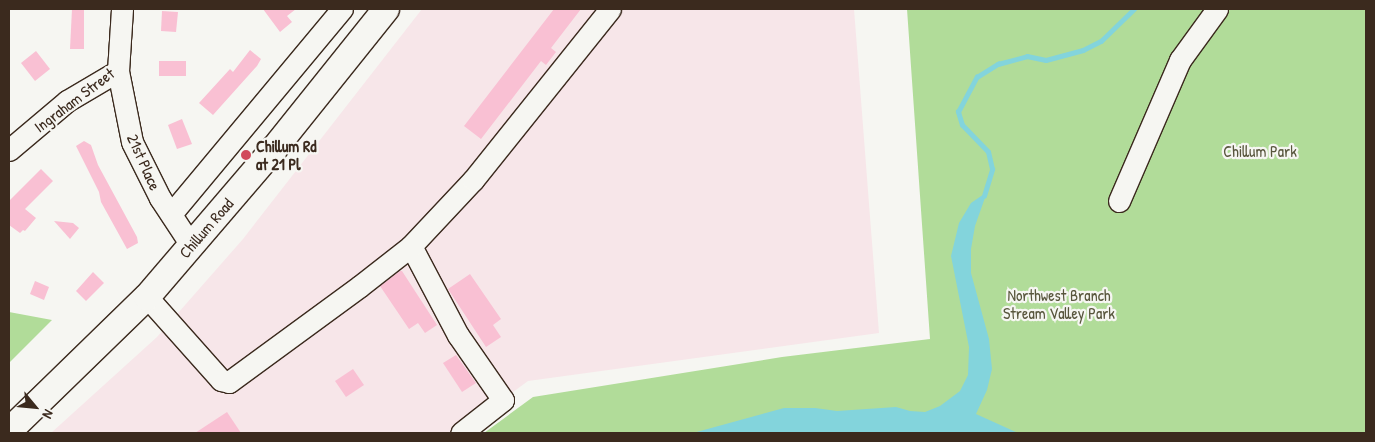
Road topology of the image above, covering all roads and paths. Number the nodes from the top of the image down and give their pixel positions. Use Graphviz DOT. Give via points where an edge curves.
graph roads {
  1 [pos="122,9"];
  2 [pos="341,9"];
  3 [pos="386,9"];
  4 [pos="610,9"];
  5 [pos="1217,9"];
  6 [pos="118,71"];
  7 [pos="9,150"];
  8 [pos="1119,202"];
  9 [pos="171,214"];
  10 [pos="192,244"];
  11 [pos="411,246"];
  12 [pos="147,297"];
  13 [pos="20,428"];
  14 [pos="461,433"];
  1 -- 6 [label="street, Ingraham Street"];
  2 -- 9 [label="street"];
  3 -- 10 [label="main road, Chillum Road" via="274,149"];
  4 -- 11 [label="street" via="474,180"];
  5 -- 8 [label="street" via="1180,60"];
  6 -- 7 [label="street, Ingraham Street" via="67,101"];
  6 -- 9 [label="street, 21st Place" via="132,142"];
  9 -- 10 [label="street, 21st Place"];
  10 -- 12 [label="main road, Chillum Road"];
  11 -- 12 [label="street" via="228,382 221,380"];
  11 -- 14 [label="street" via="458,335 503,400"];
  12 -- 13 [label="main road, Chillum Road"];
}
